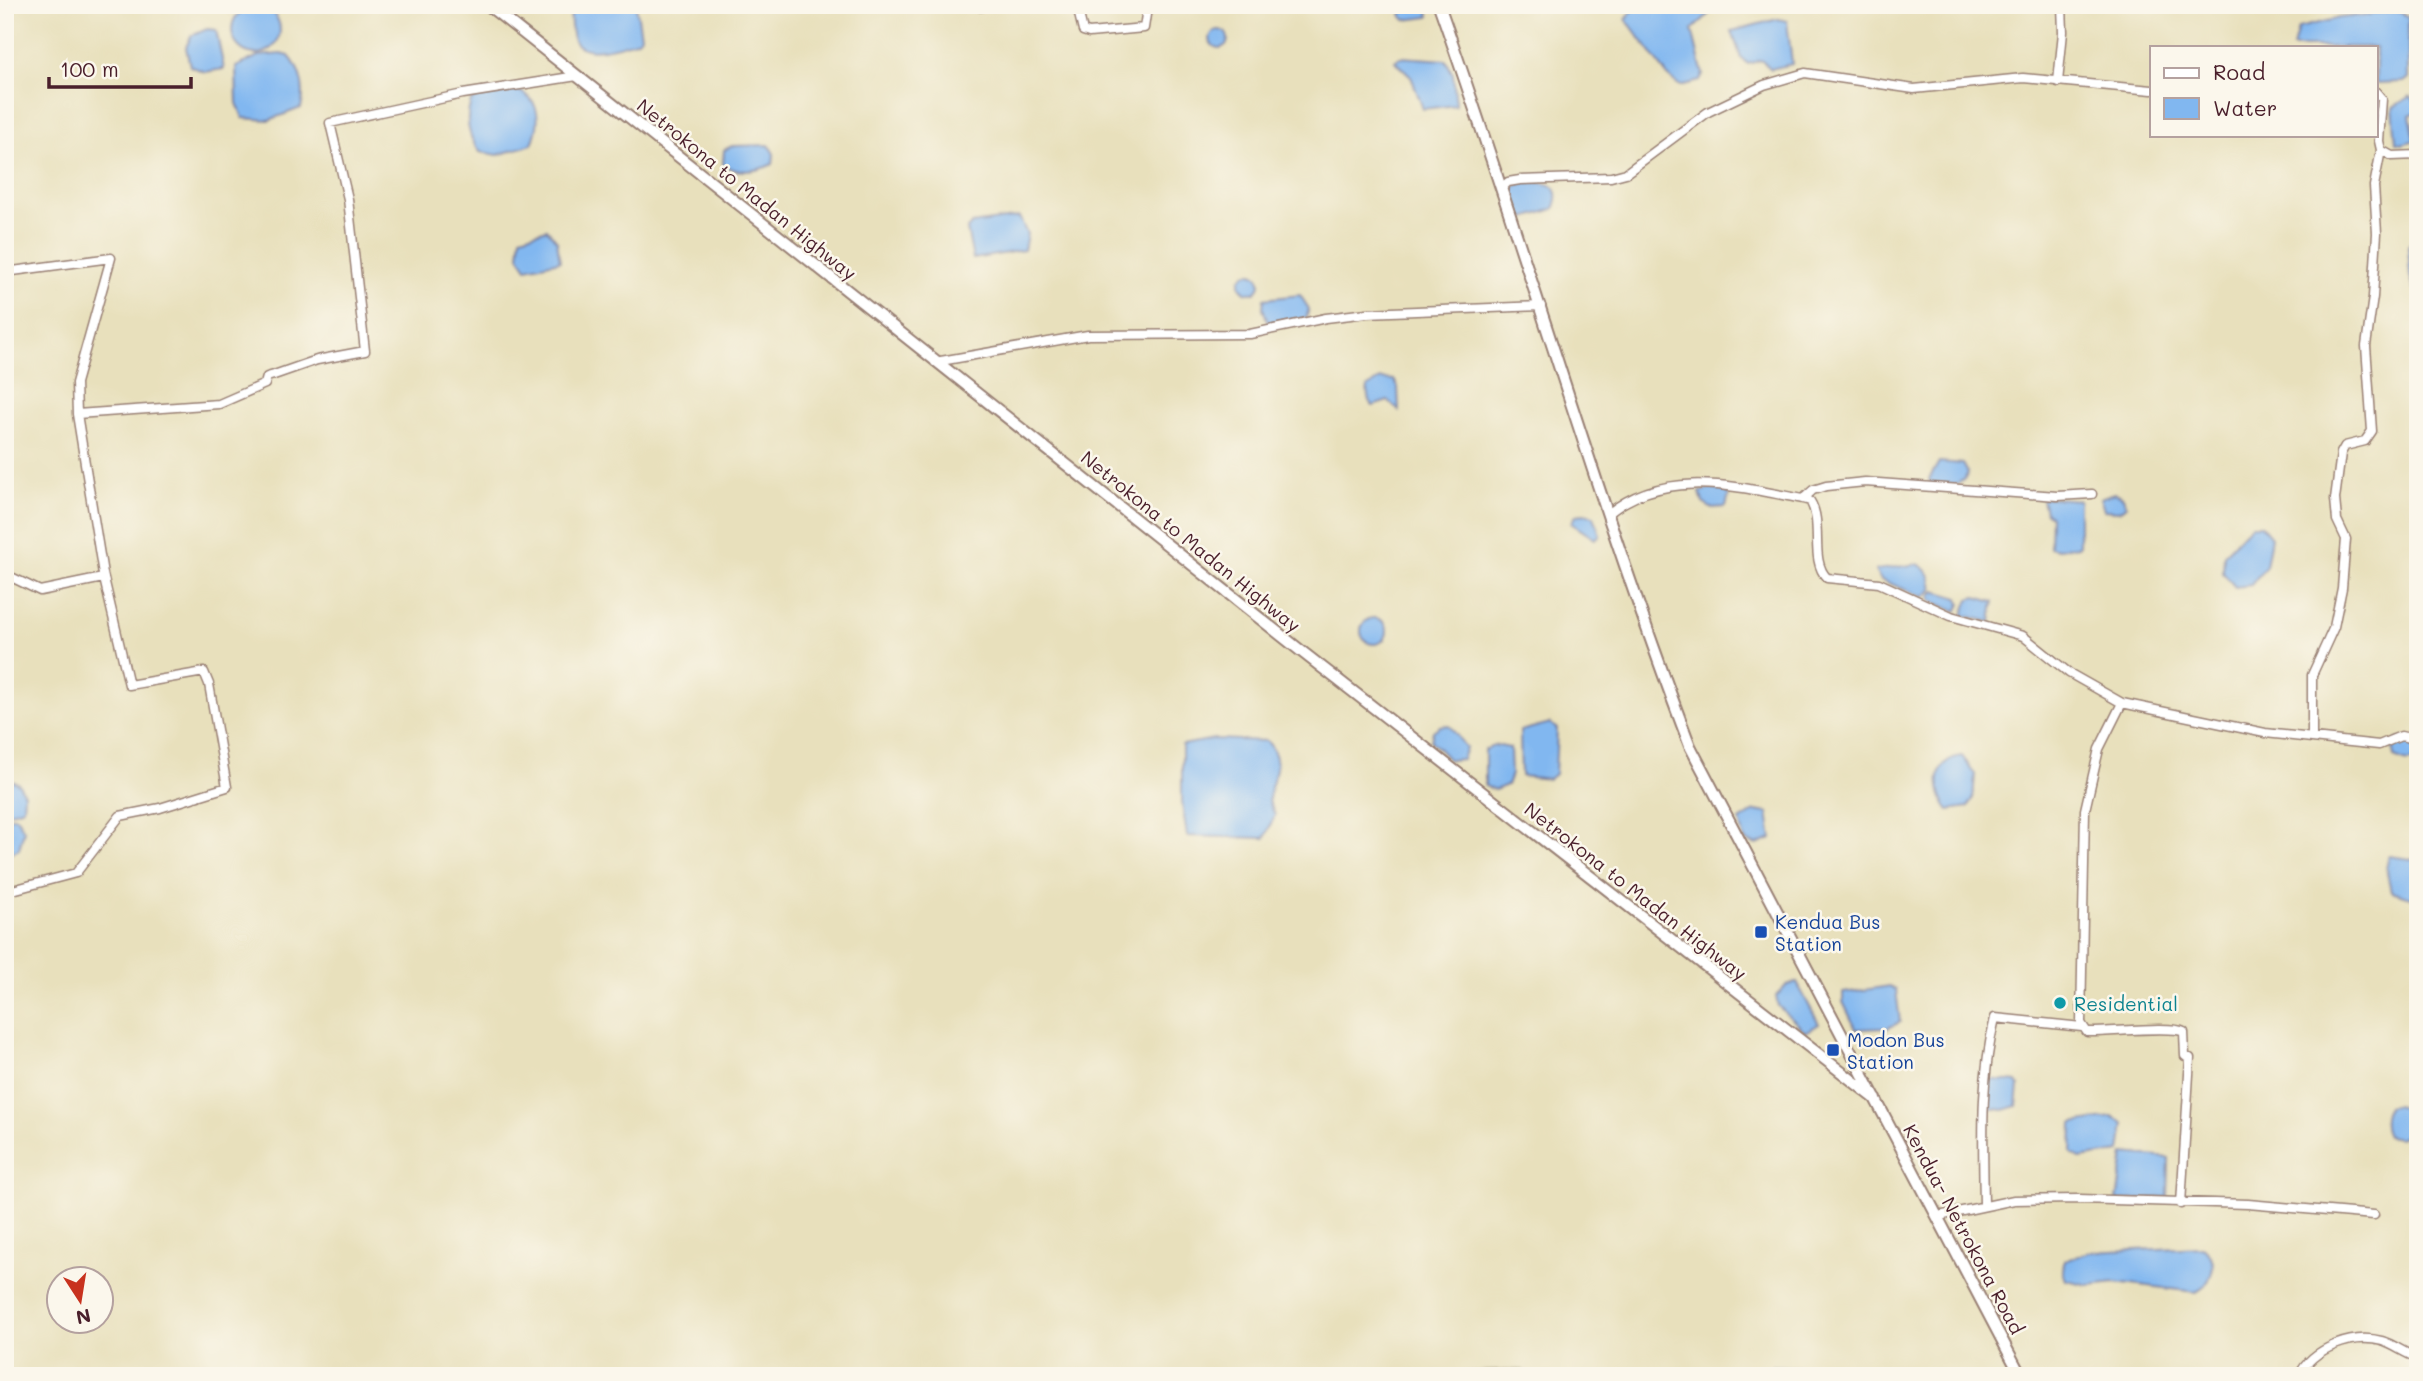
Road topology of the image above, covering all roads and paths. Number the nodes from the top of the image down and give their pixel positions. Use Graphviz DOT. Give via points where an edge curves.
graph roads {
  1 [pos="488,5"];
  2 [pos="998,5"];
  3 [pos="1071,5"];
  4 [pos="1253,5"];
  5 [pos="1439,5"];
  6 [pos="2062,5"];
  7 [pos="980,7"];
  8 [pos="577,76"];
  9 [pos="2058,82"];
  10 [pos="2150,90"];
  11 [pos="2378,94"];
  12 [pos="2381,150"];
  13 [pos="2418,155"];
  14 [pos="1503,187"];
  15 [pos="5,272"];
  16 [pos="1541,306"];
  17 [pos="935,362"];
  18 [pos="77,414"];
  19 [pos="2092,494"];
  20 [pos="1803,499"];
  21 [pos="1608,514"];
  22 [pos="5,574"];
  23 [pos="103,578"];
  24 [pos="2122,703"];
  25 [pos="2312,736"];
  26 [pos="2418,740"];
  27 [pos="5,892"];
  28 [pos="2082,1027"];
  29 [pos="1876,1099"];
  30 [pos="2181,1204"];
  31 [pos="1984,1205"];
  32 [pos="2374,1214"];
  33 [pos="1939,1216"];
  34 [pos="2418,1358"];
  35 [pos="2021,1376"];
  36 [pos="2299,1376"];
  1 -- 8 [label="main road, Netrokona to Madan Highway"];
  2 -- 7 [label="street"];
  3 -- 4 [label="street" via="1078,10 1083,31 1089,33 1144,28 1147,8"];
  5 -- 14 [label="main road, Kendua- Netrokona Road"];
  6 -- 9 [label="street"];
  8 -- 17 [label="main road, Netrokona to Madan Highway"];
  8 -- 18 [label="street" via="463,94 330,124 348,199 365,351 274,374 265,384 219,404"];
  9 -- 10 [label="street"];
  9 -- 14 [label="street" via="2023,78 1914,89 1805,73 1764,85 1708,112 1626,173 1520,180"];
  11 -- 12 [label="street" via="2382,99"];
  12 -- 13 [label="street" via="2392,156"];
  12 -- 25 [label="street" via="2374,186 2376,246 2366,346 2372,431 2365,441 2345,446 2341,453 2335,499 2337,520 2346,539 2342,588 2334,627 2312,675"];
  14 -- 16 [label="main road, Kendua- Netrokona Road"];
  15 -- 18 [label="street" via="111,258 76,383"];
  16 -- 17 [label="street" via="1367,313 1250,334 1088,335"];
  16 -- 21 [label="main road, Kendua- Netrokona Road"];
  17 -- 29 [label="main road, Netrokona to Madan Highway"];
  18 -- 23 [label="street"];
  19 -- 20 [label="street" via="2057,496 1865,482 1826,486"];
  20 -- 21 [label="street" via="1698,484 1646,491"];
  20 -- 24 [label="street" via="1810,501 1815,511 1819,558 1827,578 1879,583 1951,616 2024,636 2069,673"];
  21 -- 29 [label="main road, Kendua- Netrokona Road" via="1690,746"];
  22 -- 23 [label="street" via="40,591"];
  23 -- 27 [label="street" via="129,685 204,672 227,787 120,816 76,873"];
  24 -- 25 [label="street" via="2238,730"];
  24 -- 28 [label="street" via="2099,749 2085,810"];
  25 -- 26 [label="street" via="2379,745 2400,736"];
  28 -- 30 [label="street" via="2087,1032 2171,1028 2183,1032 2185,1056 2190,1058"];
  28 -- 31 [label="street" via="1995,1018 1985,1074"];
  29 -- 33 [label="main road, Kendua- Netrokona Road"];
  30 -- 31 [label="street" via="2079,1199"];
  30 -- 32 [label="street"];
  31 -- 33 [label="street"];
  33 -- 35 [label="main road, Kendua- Netrokona Road"];
  34 -- 36 [label="street" via="2382,1341 2348,1341 2315,1356"];
}
